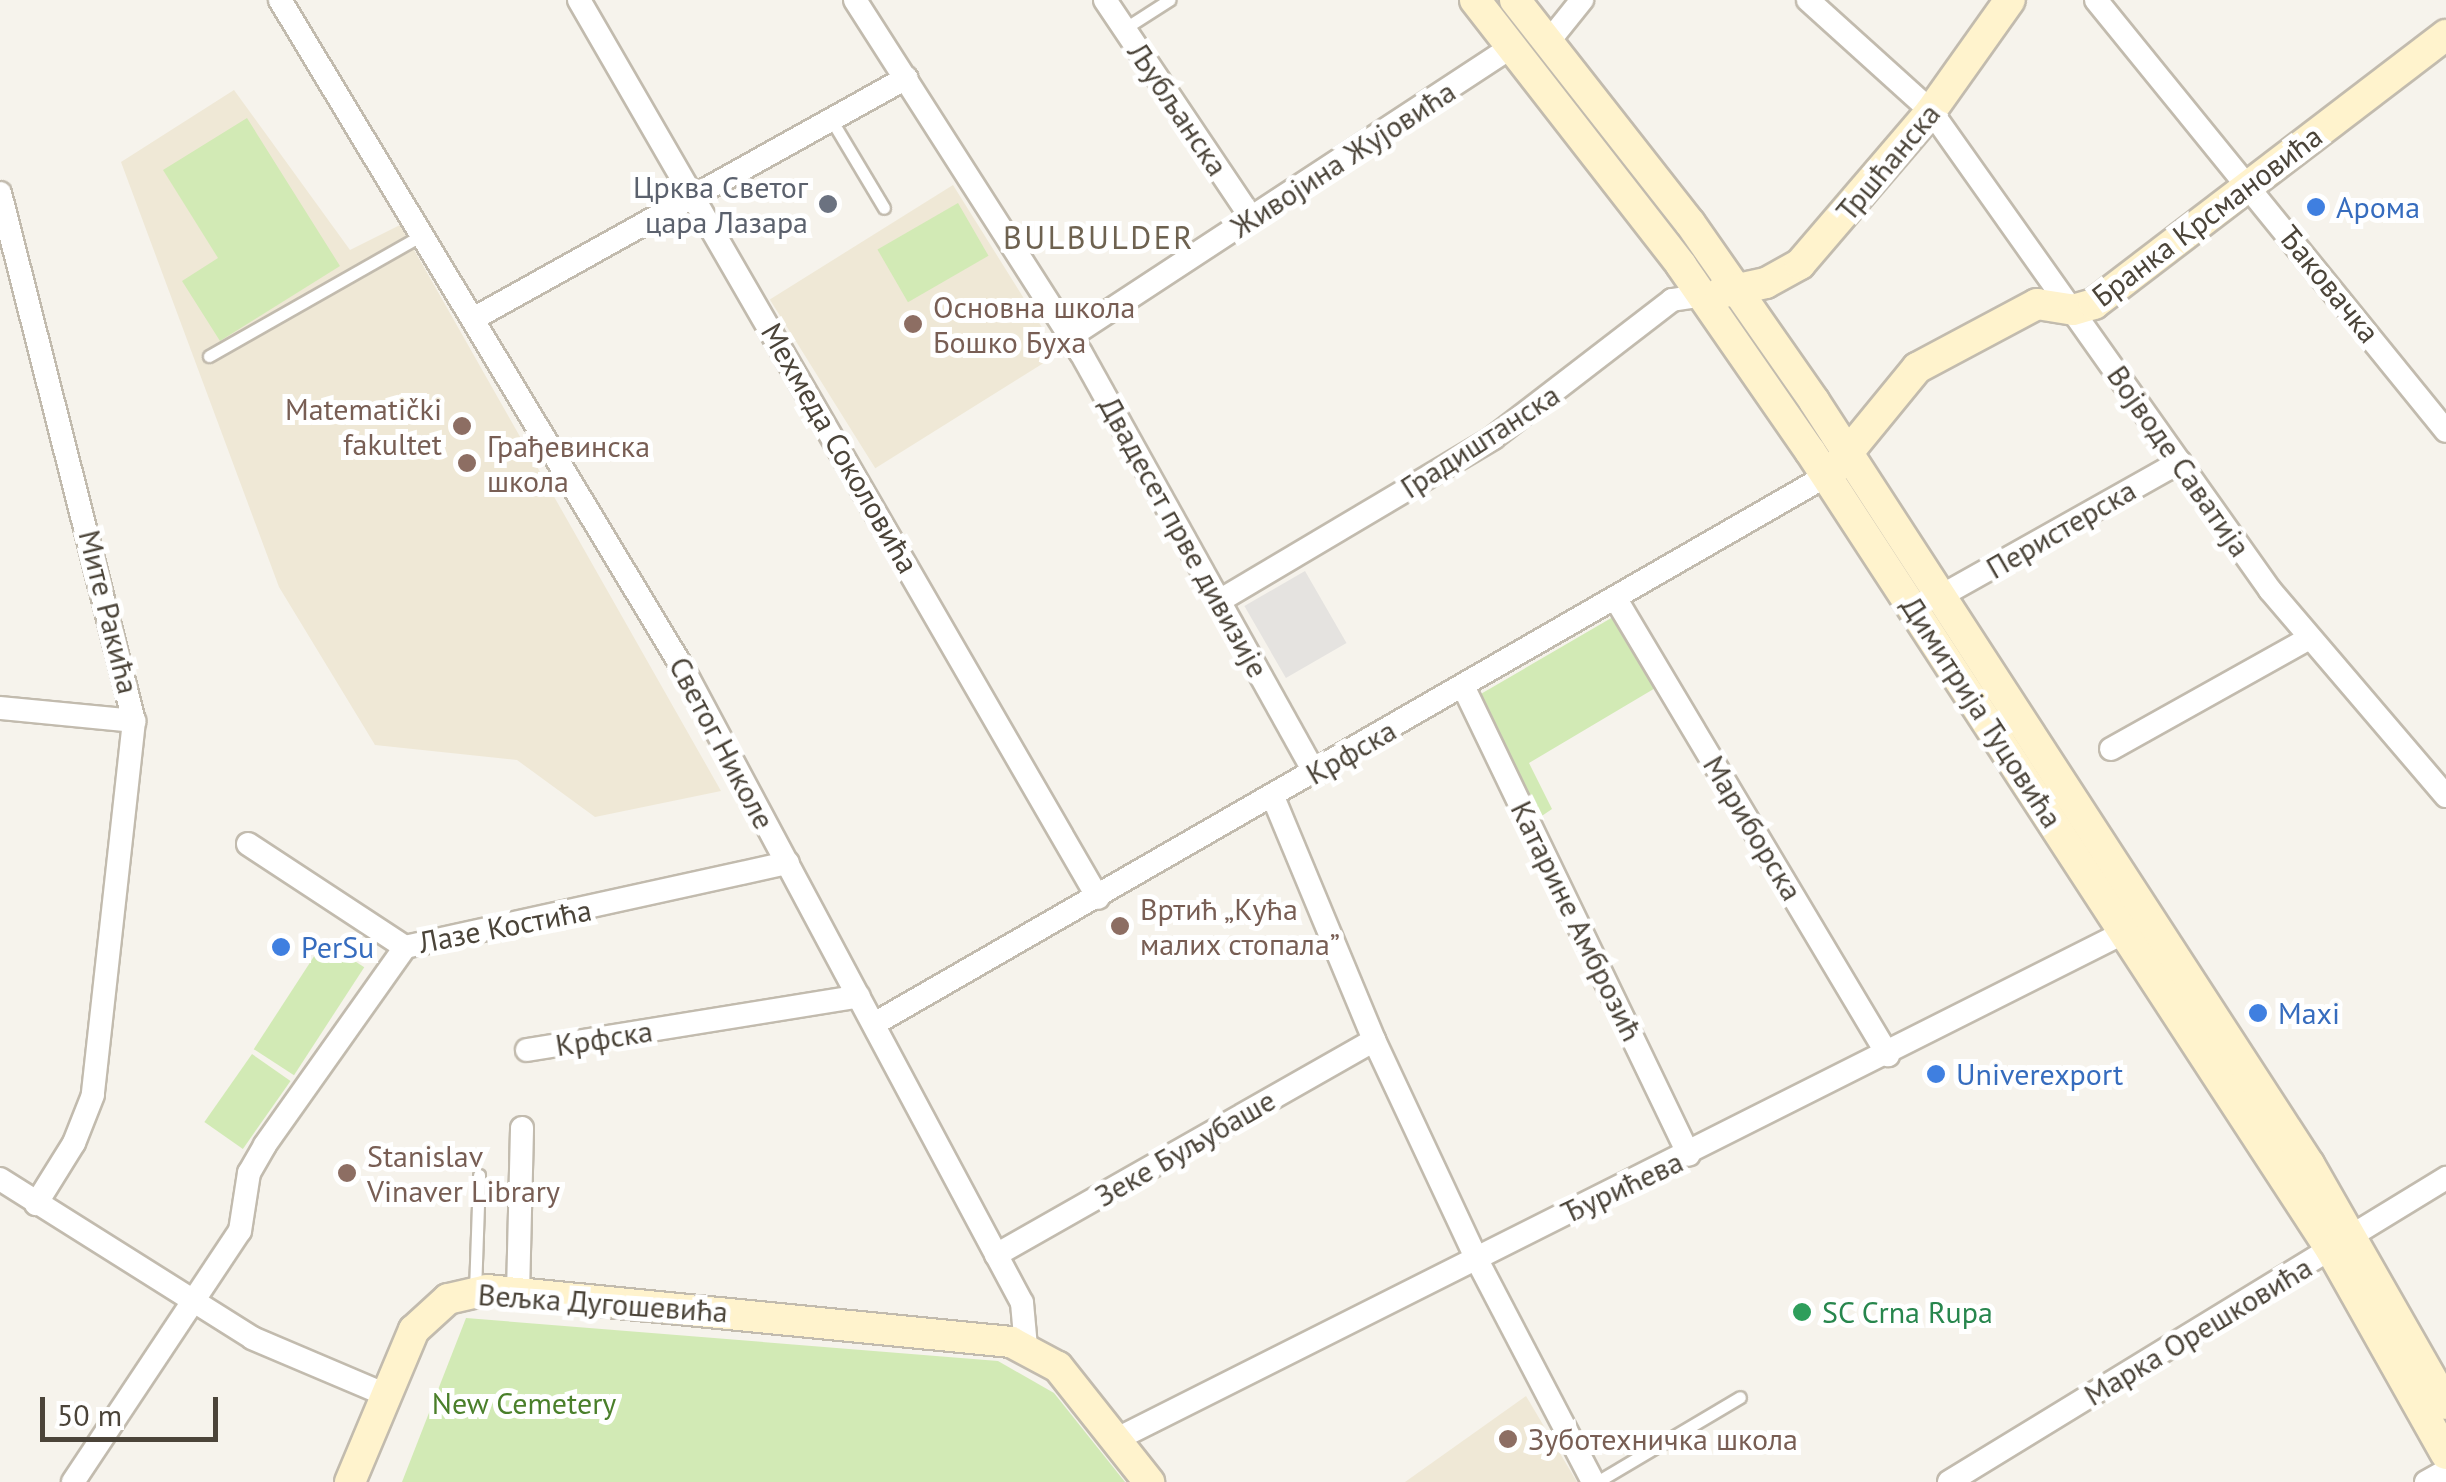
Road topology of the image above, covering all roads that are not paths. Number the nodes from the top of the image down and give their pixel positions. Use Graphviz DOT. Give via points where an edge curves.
graph roads {
  1 [pos="280,0"];
  2 [pos="579,0"];
  3 [pos="855,0"];
  4 [pos="1105,0"];
  5 [pos="1169,0"];
  6 [pos="1475,0"];
  7 [pos="1515,0"];
  8 [pos="1582,0"];
  9 [pos="1808,0"];
  10 [pos="2010,0"];
  11 [pos="2096,0"];
  12 [pos="1124,29"];
  13 [pos="2446,36"];
  14 [pos="1549,41"];
  15 [pos="1513,46"];
  16 [pos="906,78"];
  17 [pos="1931,111"];
  18 [pos="832,121"];
  19 [pos="2251,187"];
  20 [pos="0,193"];
  21 [pos="695,197"];
  22 [pos="884,208"];
  23 [pos="1252,218"];
  24 [pos="422,234"];
  25 [pos="1739,292"];
  26 [pos="1702,295"];
  27 [pos="2073,310"];
  28 [pos="473,319"];
  29 [pos="1071,336"];
  30 [pos="210,356"];
  31 [pos="2446,431"];
  32 [pos="1850,455"];
  33 [pos="2180,462"];
  34 [pos="1826,476"];
  35 [pos="1942,596"];
  36 [pos="1218,601"];
  37 [pos="1617,601"];
  38 [pos="2308,638"];
  39 [pos="1464,688"];
  40 [pos="0,708"];
  41 [pos="134,721"];
  42 [pos="2111,749"];
  43 [pos="1315,773"];
  44 [pos="2444,791"];
  45 [pos="1273,797"];
  46 [pos="248,844"];
  47 [pos="788,863"];
  48 [pos="1098,898"];
  49 [pos="2125,932"];
  50 [pos="405,947"];
  51 [pos="859,996"];
  52 [pos="874,1024"];
  53 [pos="1374,1040"];
  54 [pos="527,1050"];
  55 [pos="1888,1055"];
  56 [pos="522,1128"];
  57 [pos="1689,1155"];
  58 [pos="479,1175"];
  59 [pos="2446,1178"];
  60 [pos="2,1186"];
  61 [pos="36,1204"];
  62 [pos="2341,1244"];
  63 [pos="996,1255"];
  64 [pos="1476,1258"];
  65 [pos="475,1291"];
  66 [pos="518,1293"];
  67 [pos="194,1302"];
  68 [pos="1026,1347"];
  69 [pos="2438,1372"];
  70 [pos="384,1394"];
  71 [pos="1740,1397"];
  72 [pos="2446,1404"];
  73 [pos="1117,1439"];
  74 [pos="2446,1454"];
  75 [pos="2446,1471"];
  76 [pos="73,1482"];
  77 [pos="350,1482"];
  78 [pos="1149,1482"];
  79 [pos="1595,1482"];
  80 [pos="1949,1482"];
  81 [pos="2426,1482"];
  1 -- 24 [label="street, Светог Николе"];
  2 -- 21 [label="street, Мехмеда Соколовића"];
  3 -- 16 [label="street, Двадесет прве дивизије"];
  4 -- 12 [label="street, Љубљанска"];
  5 -- 12 [label="lane"];
  6 -- 15 [label="main road, Димитрија Туцовића"];
  7 -- 14 [label="main road, Димитрија Туцовића"];
  8 -- 14 [label="street"];
  9 -- 17 [label="street, Војводе Саватија"];
  10 -- 17 [label="main road, Тршћанска"];
  11 -- 19 [label="street, Ђаковачка"];
  12 -- 23 [label="street, Љубљанска"];
  13 -- 19 [label="main road, Бранка Крсмановића"];
  14 -- 25 [label="main road, Димитрија Туцовића"];
  15 -- 23 [label="street, Живојина Жујовића"];
  15 -- 26 [label="main road, Димитрија Туцовића"];
  16 -- 18 [label="street"];
  16 -- 29 [label="street, Двадесет прве дивизије"];
  17 -- 25 [label="main road, Тршћанска" via="1800,264"];
  17 -- 27 [label="street, Војводе Саватија"];
  18 -- 21 [label="street"];
  18 -- 22 [label="lane"];
  19 -- 27 [label="main road, Бранка Крсмановића" via="2100,300"];
  19 -- 31 [label="street, Ђаковачка"];
  20 -- 41 [label="street, Мите Ракића"];
  21 -- 28 [label="street"];
  21 -- 48 [label="street, Мехмеда Соколовића"];
  23 -- 29 [label="street, Живојина Жујовића"];
  24 -- 28 [label="street, Светог Николе"];
  24 -- 30 [label="lane"];
  25 -- 26 [label="main road, Градиштанска"];
  25 -- 32 [label="main road, Димитрија Туцовића"];
  26 -- 34 [label="main road, Димитрија Туцовића"];
  26 -- 36 [label="street, Градиштанска" via="1672,300 1493,438"];
  27 -- 32 [label="main road, Бранка Крсмановића" via="2038,304 1917,368 1894,389"];
  27 -- 33 [label="street, Војводе Саватија"];
  28 -- 47 [label="street, Светог Николе" via="685,672"];
  29 -- 36 [label="street, Двадесет прве дивизије"];
  32 -- 34 [label="main road, Бранка Крсмановића"];
  32 -- 35 [label="main road, Димитрија Туцовића"];
  33 -- 35 [label="street, Перистерска"];
  33 -- 38 [label="street, Војводе Саватија"];
  34 -- 37 [label="street, Крфска"];
  34 -- 49 [label="main road, Димитрија Туцовића"];
  35 -- 62 [label="main road, Димитрија Туцовића"];
  36 -- 43 [label="street, Двадесет прве дивизије"];
  37 -- 39 [label="street, Крфска"];
  37 -- 55 [label="street, Мариборска"];
  38 -- 42 [label="street"];
  38 -- 44 [label="street, Војводе Саватија"];
  39 -- 43 [label="street, Крфска"];
  39 -- 57 [label="street, Катарине Амброзић"];
  40 -- 41 [label="street"];
  41 -- 61 [label="street, Мите Ракића" via="93,1095 74,1143"];
  43 -- 45 [label="street, Крфска"];
  45 -- 48 [label="street, Крфска"];
  45 -- 53 [label="street"];
  46 -- 50 [label="street, Лазе Костића"];
  47 -- 50 [label="street, Лазе Костића"];
  47 -- 51 [label="street, Светог Николе"];
  48 -- 52 [label="street, Крфска"];
  49 -- 55 [label="street, Ђурићева"];
  49 -- 62 [label="main road, Димитрија Туцовића"];
  50 -- 67 [label="street" via="256,1160 244,1223"];
  51 -- 52 [label="street, Светог Николе"];
  51 -- 54 [label="street, Крфска"];
  52 -- 63 [label="street, Светог Николе"];
  53 -- 63 [label="street, Зеке Буљубаше"];
  53 -- 64 [label="street"];
  55 -- 57 [label="street, Ђурићева"];
  56 -- 66 [label="street"];
  57 -- 64 [label="street, Ђурићева"];
  58 -- 65 [label="lane"];
  59 -- 62 [label="street, Марка Орешковића"];
  60 -- 61 [label="street"];
  61 -- 67 [label="street"];
  62 -- 69 [label="main road, Димитрија Туцовића"];
  62 -- 74 [label="main road, Димитрија Туцовића"];
  62 -- 80 [label="street, Марка Орешковића"];
  63 -- 68 [label="street, Светог Николе" via="1022,1304"];
  64 -- 73 [label="street, Ђурићева"];
  64 -- 79 [label="street"];
  65 -- 66 [label="main road, Вељка Дугошевића"];
  65 -- 70 [label="main road, Вељка Дугошевића" via="430,1312 398,1358"];
  66 -- 68 [label="main road, Вељка Дугошевића" via="841,1322"];
  67 -- 70 [label="street" via="289,1357"];
  67 -- 76 [label="street"];
  68 -- 73 [label="main road" via="1058,1367"];
  69 -- 72 [label="main road, Димитрија Туцовића"];
  70 -- 77 [label="main road, Вељка Дугошевића"];
  71 -- 79 [label="lane"];
  73 -- 78 [label="main road"];
  75 -- 81 [label="street"];
}
